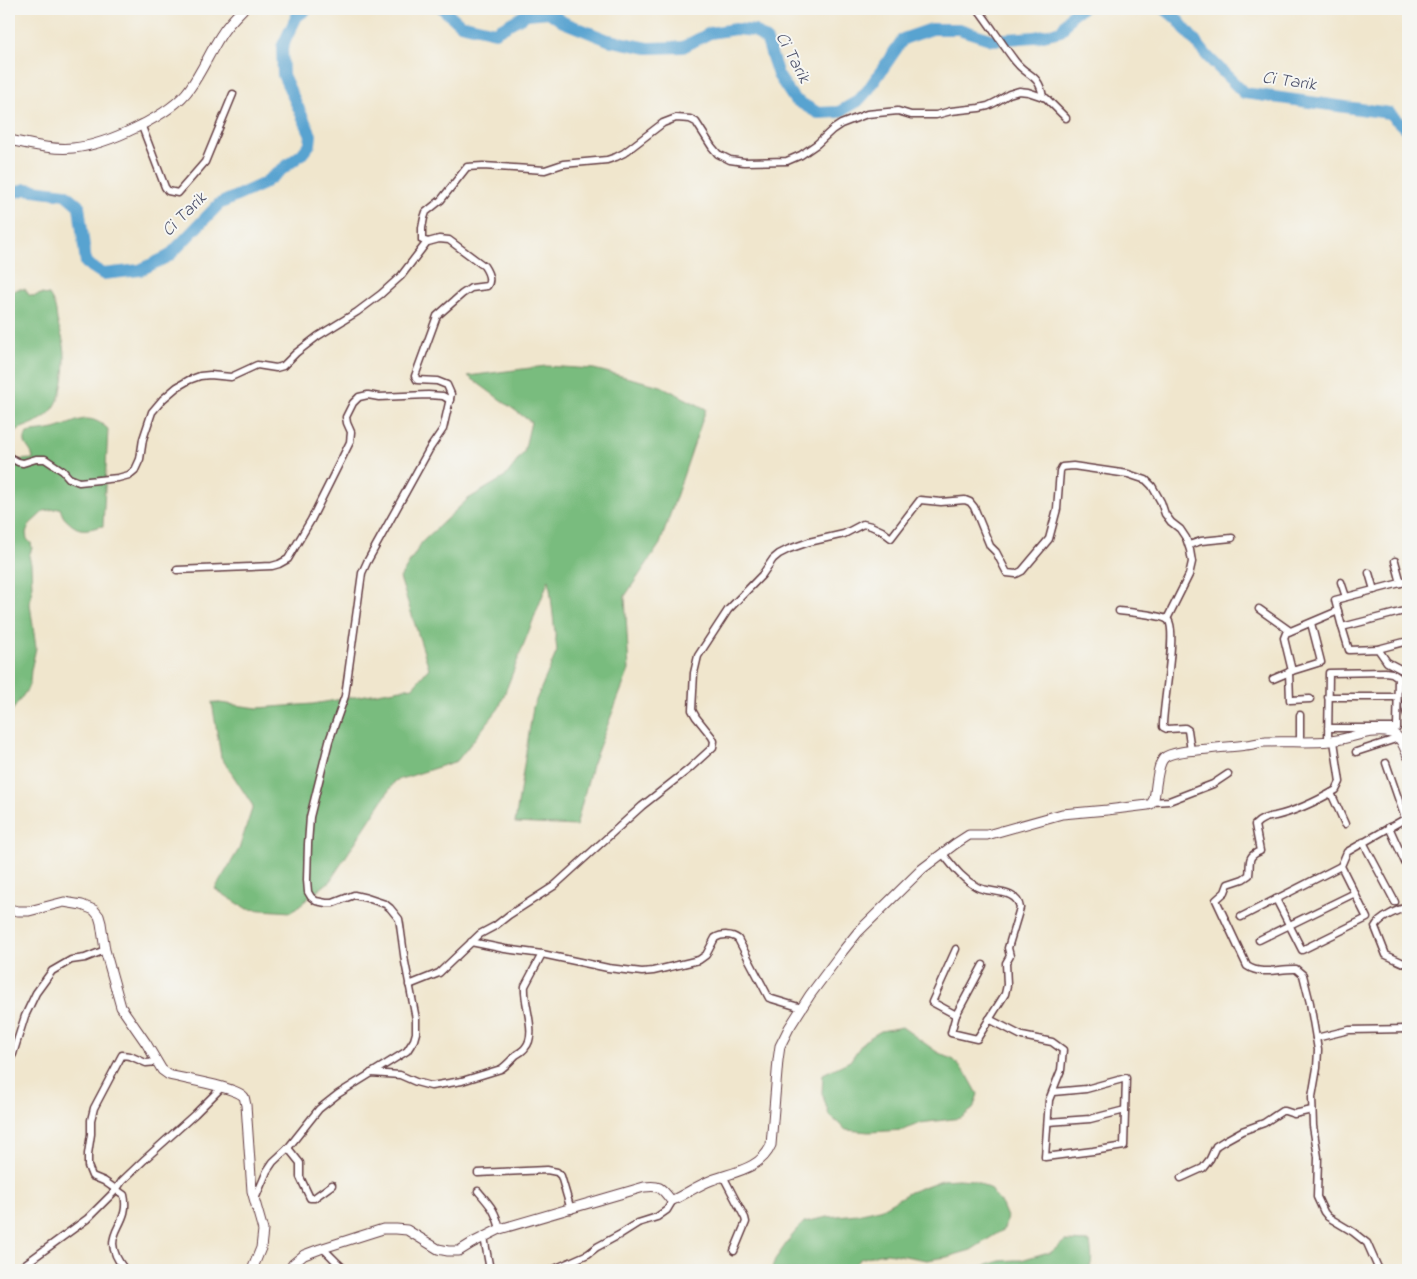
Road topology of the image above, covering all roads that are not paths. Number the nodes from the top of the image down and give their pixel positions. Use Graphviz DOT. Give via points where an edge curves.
graph roads {
  1 [pos="243,9"];
  2 [pos="978,9"];
  3 [pos="233,94"];
  4 [pos="1044,97"];
  5 [pos="1066,118"];
  6 [pos="141,124"];
  7 [pos="9,140"];
  8 [pos="427,242"];
  9 [pos="450,400"];
  10 [pos="9,457"];
  11 [pos="1232,538"];
  12 [pos="1189,545"];
  13 [pos="1395,560"];
  14 [pos="177,570"];
  15 [pos="1369,573"];
  16 [pos="1342,582"];
  17 [pos="1405,582"];
  18 [pos="1374,590"];
  19 [pos="1346,597"];
  20 [pos="1259,609"];
  21 [pos="1408,610"];
  22 [pos="1119,611"];
  23 [pos="1338,611"];
  24 [pos="1167,619"];
  25 [pos="1311,623"];
  26 [pos="1342,627"];
  27 [pos="1290,631"];
  28 [pos="1408,641"];
  29 [pos="1378,649"];
  30 [pos="1290,672"];
  31 [pos="1407,672"];
  32 [pos="1273,679"];
  33 [pos="1408,690"];
  34 [pos="1328,697"];
  35 [pos="1397,698"];
  36 [pos="1310,699"];
  37 [pos="1408,700"];
  38 [pos="1300,715"];
  39 [pos="1408,717"];
  40 [pos="1328,728"];
  41 [pos="1399,738"];
  42 [pos="1331,741"];
  43 [pos="1300,742"];
  44 [pos="1192,751"];
  45 [pos="1356,752"];
  46 [pos="1408,756"];
  47 [pos="1386,763"];
  48 [pos="1228,774"];
  49 [pos="1331,793"];
  50 [pos="1153,802"];
  51 [pos="1406,818"];
  52 [pos="1345,824"];
  53 [pos="1389,827"];
  54 [pos="1363,842"];
  55 [pos="943,854"];
  56 [pos="1342,866"];
  57 [pos="1408,869"];
  58 [pos="1355,893"];
  59 [pos="1276,900"];
  60 [pos="1395,902"];
  61 [pos="1408,907"];
  62 [pos="9,908"];
  63 [pos="1241,917"];
  64 [pos="1288,925"];
  65 [pos="1259,940"];
  66 [pos="471,942"];
  67 [pos="956,949"];
  68 [pos="105,950"];
  69 [pos="542,954"];
  70 [pos="1408,964"];
  71 [pos="983,965"];
  72 [pos="409,985"];
  73 [pos="802,1008"];
  74 [pos="956,1015"];
  75 [pos="989,1019"];
  76 [pos="1408,1029"];
  77 [pos="1316,1038"];
  78 [pos="9,1061"];
  79 [pos="158,1062"];
  80 [pos="371,1073"];
  81 [pos="222,1087"];
  82 [pos="1053,1092"];
  83 [pos="1125,1110"];
  84 [pos="1312,1110"];
  85 [pos="1048,1122"];
  86 [pos="288,1148"];
  87 [pos="478,1173"];
  88 [pos="723,1176"];
  89 [pos="1181,1178"];
  90 [pos="332,1186"];
  91 [pos="116,1190"];
  92 [pos="478,1191"];
  93 [pos="255,1199"];
  94 [pos="673,1200"];
  95 [pos="571,1210"];
  96 [pos="500,1229"];
  97 [pos="484,1237"];
  98 [pos="322,1248"];
  99 [pos="734,1251"];
  100 [pos="17,1270"];
  101 [pos="125,1270"];
  102 [pos="252,1270"];
  103 [pos="289,1270"];
  104 [pos="346,1270"];
  105 [pos="490,1270"];
  106 [pos="552,1270"];
  107 [pos="1379,1270"];
  1 -- 6 [label="street" via="221,35 190,88 163,112"];
  2 -- 4 [label="street" via="1019,66 1037,80"];
  3 -- 6 [label="street" via="205,162 178,193 165,187"];
  4 -- 5 [label="street"];
  4 -- 8 [label="street" via="1019,91 988,106 936,115 911,115 898,111 867,114 837,126 818,144 787,161 730,160 712,148 696,122 676,118 663,123 624,153 607,160 564,164 546,170 467,167 441,200 426,212 421,235"];
  6 -- 7 [label="street" via="113,138 73,148 50,148"];
  8 -- 9 [label="street" via="448,240 484,266 489,278 488,286 471,288 438,316 415,375 417,380 444,384 450,391"];
  8 -- 10 [label="street" via="401,276 381,294 318,336 283,366 257,365 231,377 200,376 177,387 152,412 140,460 129,475 79,482 45,459 18,462"];
  9 -- 14 [label="street" via="428,395 368,395 359,398 346,417 351,436 348,448 288,559 272,566"];
  9 -- 72 [label="street" via="442,432 430,448 362,573 346,696 310,817 308,844 306,880 308,892 316,901 333,903 354,895 385,904 395,913 399,919"];
  11 -- 12 [label="street"];
  12 -- 24 [label="street" via="1192,562 1189,575"];
  12 -- 66 [label="street" via="1180,529 1170,522 1146,480 1128,474 1065,466 1060,471 1057,509 1049,539 1019,572 1007,573 990,546 972,504 965,500 920,500 891,538 863,524 844,534 809,542 779,554 728,610 698,656 692,710 712,737 713,747 554,886"];
  13 -- 17 [label="street"];
  15 -- 18 [label="street"];
  16 -- 19 [label="street"];
  17 -- 18 [label="street"];
  18 -- 19 [label="street"];
  19 -- 23 [label="street" via="1335,600"];
  20 -- 27 [label="street"];
  21 -- 26 [label="street"];
  22 -- 24 [label="street"];
  23 -- 25 [label="street"];
  23 -- 26 [label="street"];
  24 -- 44 [label="street" via="1171,631 1163,727 1167,730 1188,730"];
  25 -- 27 [label="street"];
  25 -- 30 [label="street" via="1321,662"];
  26 -- 29 [label="street" via="1349,650"];
  27 -- 30 [label="street" via="1284,638"];
  28 -- 29 [label="street"];
  29 -- 31 [label="street" via="1387,662"];
  30 -- 32 [label="street"];
  30 -- 36 [label="street" via="1290,700"];
  31 -- 33 [label="street"];
  34 -- 35 [label="street"];
  34 -- 35 [label="street" via="1329,673 1385,672 1398,677"];
  34 -- 40 [label="street"];
  35 -- 40 [label="street" via="1397,728"];
  37 -- 39 [label="street" via="1405,703"];
  38 -- 43 [label="street"];
  40 -- 42 [label="street"];
  41 -- 42 [label="street" via="1389,732 1371,732"];
  41 -- 45 [label="street"];
  41 -- 46 [label="street"];
  42 -- 43 [label="street"];
  42 -- 49 [label="street" via="1340,782"];
  43 -- 44 [label="street" via="1263,742"];
  44 -- 50 [label="street" via="1162,759"];
  47 -- 51 [label="street"];
  48 -- 50 [label="street" via="1213,784 1168,802"];
  49 -- 52 [label="street"];
  49 -- 77 [label="street" via="1304,808 1257,822 1260,851 1250,858 1249,875 1228,884 1216,900 1247,966 1257,971 1296,968 1302,975"];
  50 -- 55 [label="street" via="1062,814 987,834 969,835"];
  51 -- 53 [label="street"];
  53 -- 54 [label="street"];
  53 -- 57 [label="street"];
  54 -- 56 [label="street" via="1347,852"];
  54 -- 60 [label="street"];
  55 -- 73 [label="street" via="922,869 858,932"];
  55 -- 75 [label="street" via="963,878 975,886 1013,896 1019,903 1008,948 1010,956 1006,963 1005,994"];
  56 -- 58 [label="street"];
  56 -- 59 [label="street"];
  58 -- 64 [label="street"];
  58 -- 64 [label="street" via="1368,918 1302,950"];
  59 -- 63 [label="street"];
  59 -- 64 [label="street"];
  61 -- 70 [label="street" via="1381,919 1375,927 1386,955"];
  62 -- 68 [label="street" via="29,911 64,902 94,910 101,922"];
  64 -- 65 [label="street"];
  66 -- 69 [label="street"];
  66 -- 72 [label="street" via="439,973"];
  67 -- 74 [label="street" via="932,1002"];
  68 -- 78 [label="street" via="71,960 52,971 36,993"];
  68 -- 79 [label="street" via="121,1007"];
  69 -- 73 [label="street" via="608,968 647,972 698,960 706,956 718,936 732,936 738,940 769,998"];
  69 -- 80 [label="street" via="524,992 530,1028 527,1047 501,1069 431,1086 400,1074"];
  71 -- 74 [label="street"];
  72 -- 80 [label="street" via="416,1019 414,1040 407,1050"];
  73 -- 88 [label="street" via="780,1046 769,1150 752,1165"];
  74 -- 75 [label="street" via="951,1033 977,1039"];
  75 -- 82 [label="street" via="1022,1036 1052,1042 1063,1050 1061,1070"];
  76 -- 77 [label="street" via="1349,1030"];
  77 -- 84 [label="street" via="1318,1050"];
  79 -- 81 [label="street" via="169,1075"];
  79 -- 91 [label="street" via="146,1063 122,1056 94,1108 88,1166 92,1176"];
  80 -- 86 [label="street" via="318,1109"];
  81 -- 91 [label="street" via="122,1180"];
  81 -- 93 [label="street" via="244,1097"];
  82 -- 83 [label="street" via="1086,1089 1126,1078"];
  82 -- 85 [label="street"];
  83 -- 85 [label="street" via="1090,1119"];
  83 -- 85 [label="street" via="1124,1146 1092,1151 1045,1157"];
  84 -- 89 [label="street" via="1294,1114 1285,1110 1242,1131 1216,1146 1203,1168"];
  84 -- 107 [label="street" via="1319,1204 1328,1217 1367,1244"];
  86 -- 90 [label="street" via="300,1163 300,1177 310,1198"];
  86 -- 93 [label="street" via="267,1171"];
  87 -- 95 [label="street" via="555,1171 561,1176"];
  88 -- 94 [label="street"];
  88 -- 99 [label="street" via="746,1222"];
  91 -- 100 [label="street" via="87,1219"];
  91 -- 101 [label="street" via="124,1195 125,1211 112,1244"];
  92 -- 96 [label="street" via="493,1208"];
  93 -- 102 [label="street" via="263,1239"];
  94 -- 95 [label="street" via="662,1189 652,1186"];
  94 -- 106 [label="street" via="668,1210 657,1217 638,1223 588,1254"];
  95 -- 96 [label="street"];
  96 -- 97 [label="street"];
  97 -- 98 [label="street" via="459,1251 448,1251 429,1245 407,1230 383,1229"];
  97 -- 105 [label="street"];
  98 -- 103 [label="street" via="299,1259"];
  98 -- 104 [label="street"];
}
